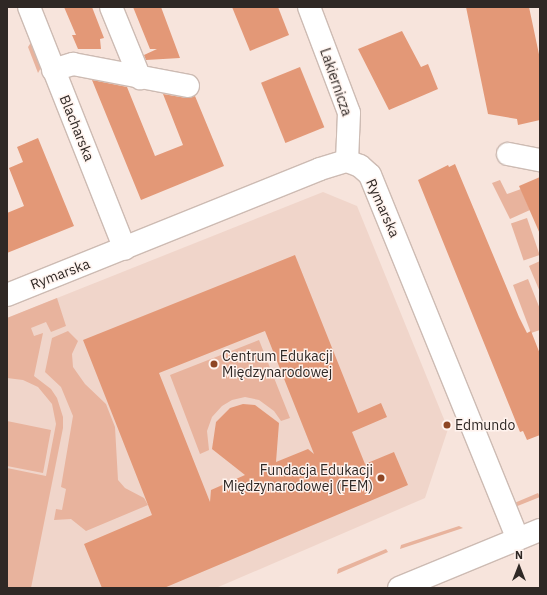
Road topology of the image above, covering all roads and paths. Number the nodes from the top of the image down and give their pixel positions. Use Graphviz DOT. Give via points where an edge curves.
graph roads {
  1 [pos="29,7"];
  2 [pos="111,7"];
  3 [pos="308,7"];
  4 [pos="53,70"];
  5 [pos="140,78"];
  6 [pos="188,86"];
  7 [pos="508,154"];
  8 [pos="348,156"];
  9 [pos="540,160"];
  10 [pos="125,249"];
  11 [pos="7,295"];
  12 [pos="540,530"];
  13 [pos="518,539"];
  14 [pos="400,588"];
  1 -- 4 [label="street, Blacharska"];
  2 -- 5 [label="street"];
  3 -- 8 [label="street, Lakiernicza" via="349,113"];
  4 -- 5 [label="street" via="73,64"];
  4 -- 10 [label="street, Blacharska"];
  5 -- 6 [label="street"];
  7 -- 9 [label="street"];
  8 -- 10 [label="street, Rymarska"];
  8 -- 13 [label="street, Rymarska" via="370,175"];
  10 -- 11 [label="street, Rymarska"];
  12 -- 13 [label="street"];
  13 -- 14 [label="street"];
}
